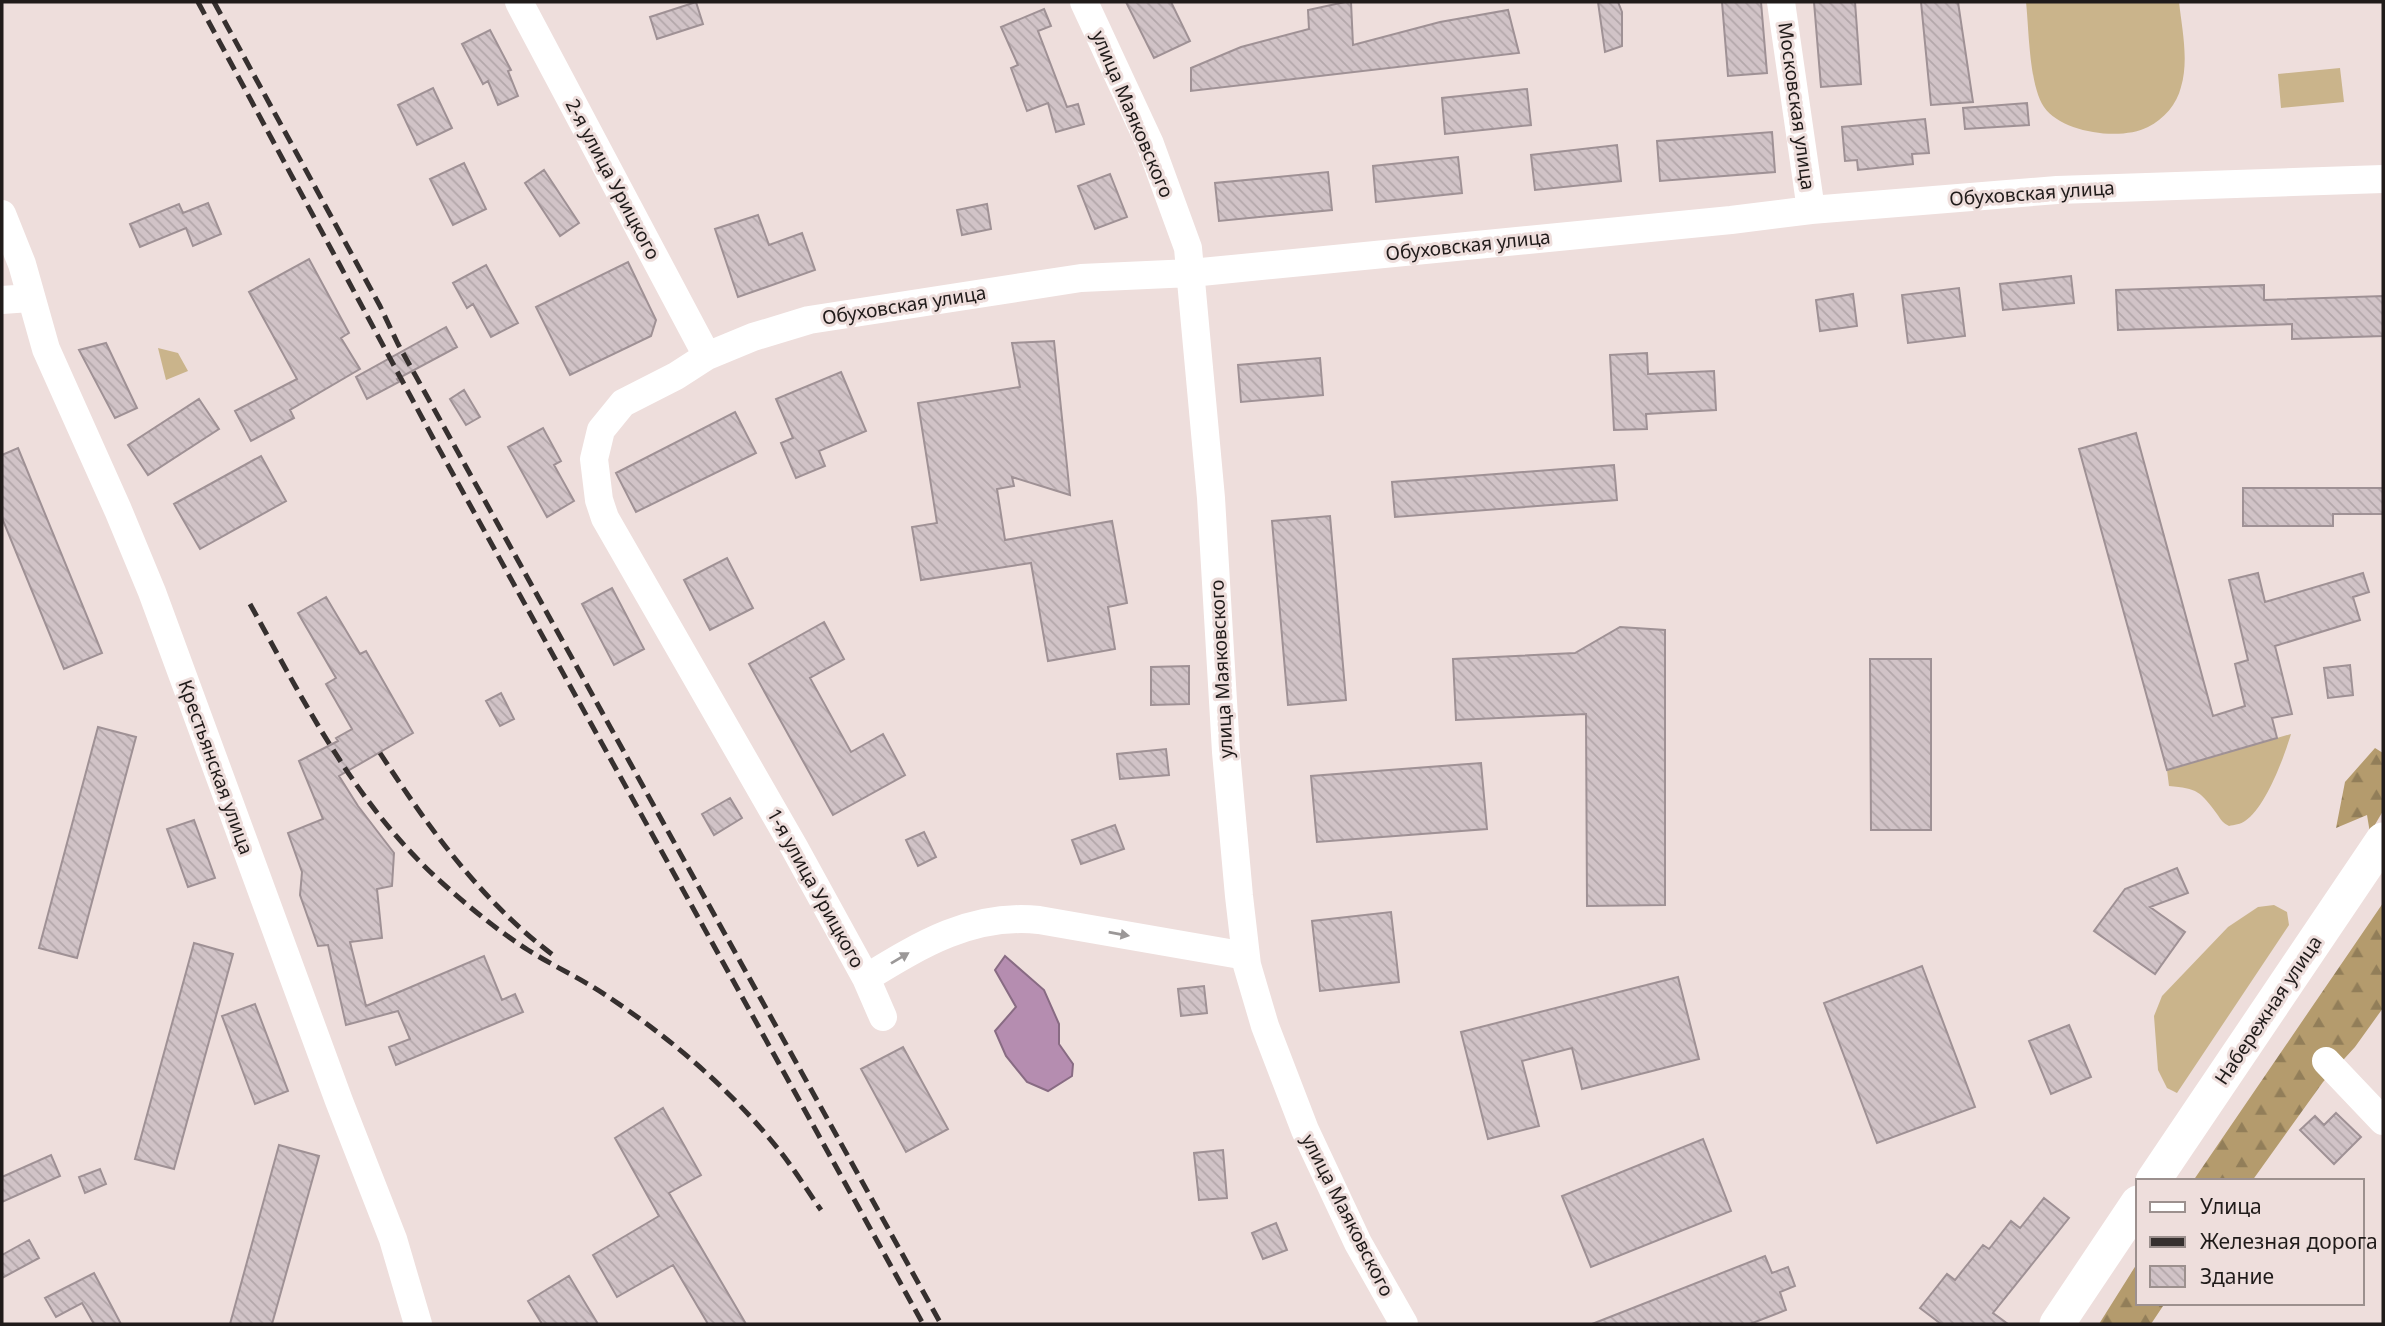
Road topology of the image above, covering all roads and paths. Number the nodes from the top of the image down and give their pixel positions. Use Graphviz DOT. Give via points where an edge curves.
graph roads {
  1 [pos="519,2"];
  2 [pos="1084,2"];
  3 [pos="1781,2"];
  4 [pos="2383,179"];
  5 [pos="1811,210"];
  6 [pos="2,214"];
  7 [pos="1191,273"];
  8 [pos="30,298"];
  9 [pos="2,300"];
  10 [pos="707,356"];
  11 [pos="597,445"];
  12 [pos="2383,839"];
  13 [pos="1246,956"];
  14 [pos="866,978"];
  15 [pos="883,1017"];
  16 [pos="2326,1061"];
  17 [pos="2383,1121"];
  18 [pos="2154,1179"];
  19 [pos="2136,1206"];
  20 [pos="418,1324"];
  21 [pos="1404,1324"];
  22 [pos="2057,1324"];
  1 -- 10 [label="street, 2-я улица Урицкого"];
  2 -- 7 [label="street, улица Маяковского" via="1150,144 1188,248"];
  3 -- 5 [label="street, Московская улица"];
  4 -- 5 [label="street, Обуховская улица" via="2057,190"];
  5 -- 7 [label="street, Обуховская улица"];
  6 -- 8 [label="street, Крестьянская улица"];
  7 -- 10 [label="street, Обуховская улица" via="1081,278 809,320"];
  7 -- 13 [label="street, улица Маяковского" via="1211,498 1227,765"];
  8 -- 9 [label="street"];
  8 -- 20 [label="street, Крестьянская улица" via="46,349 147,580 393,1239"];
  10 -- 11 [label="street, Обуховская улица" via="623,403"];
  11 -- 14 [label="street, 1-я улица Урицкого" via="598,492 613,535"];
  12 -- 18 [label="main road, Набережная улица"];
  14 -- 13 [label="street, 1-я улица Урицкого, one-way" via="949,932 1013,919"];
  13 -- 21 [label="street, улица Маяковского" via="1265,1026 1305,1130"];
  14 -- 15 [label="street"];
  16 -- 17 [label="street"];
  19 -- 22 [label="main road"];
}
